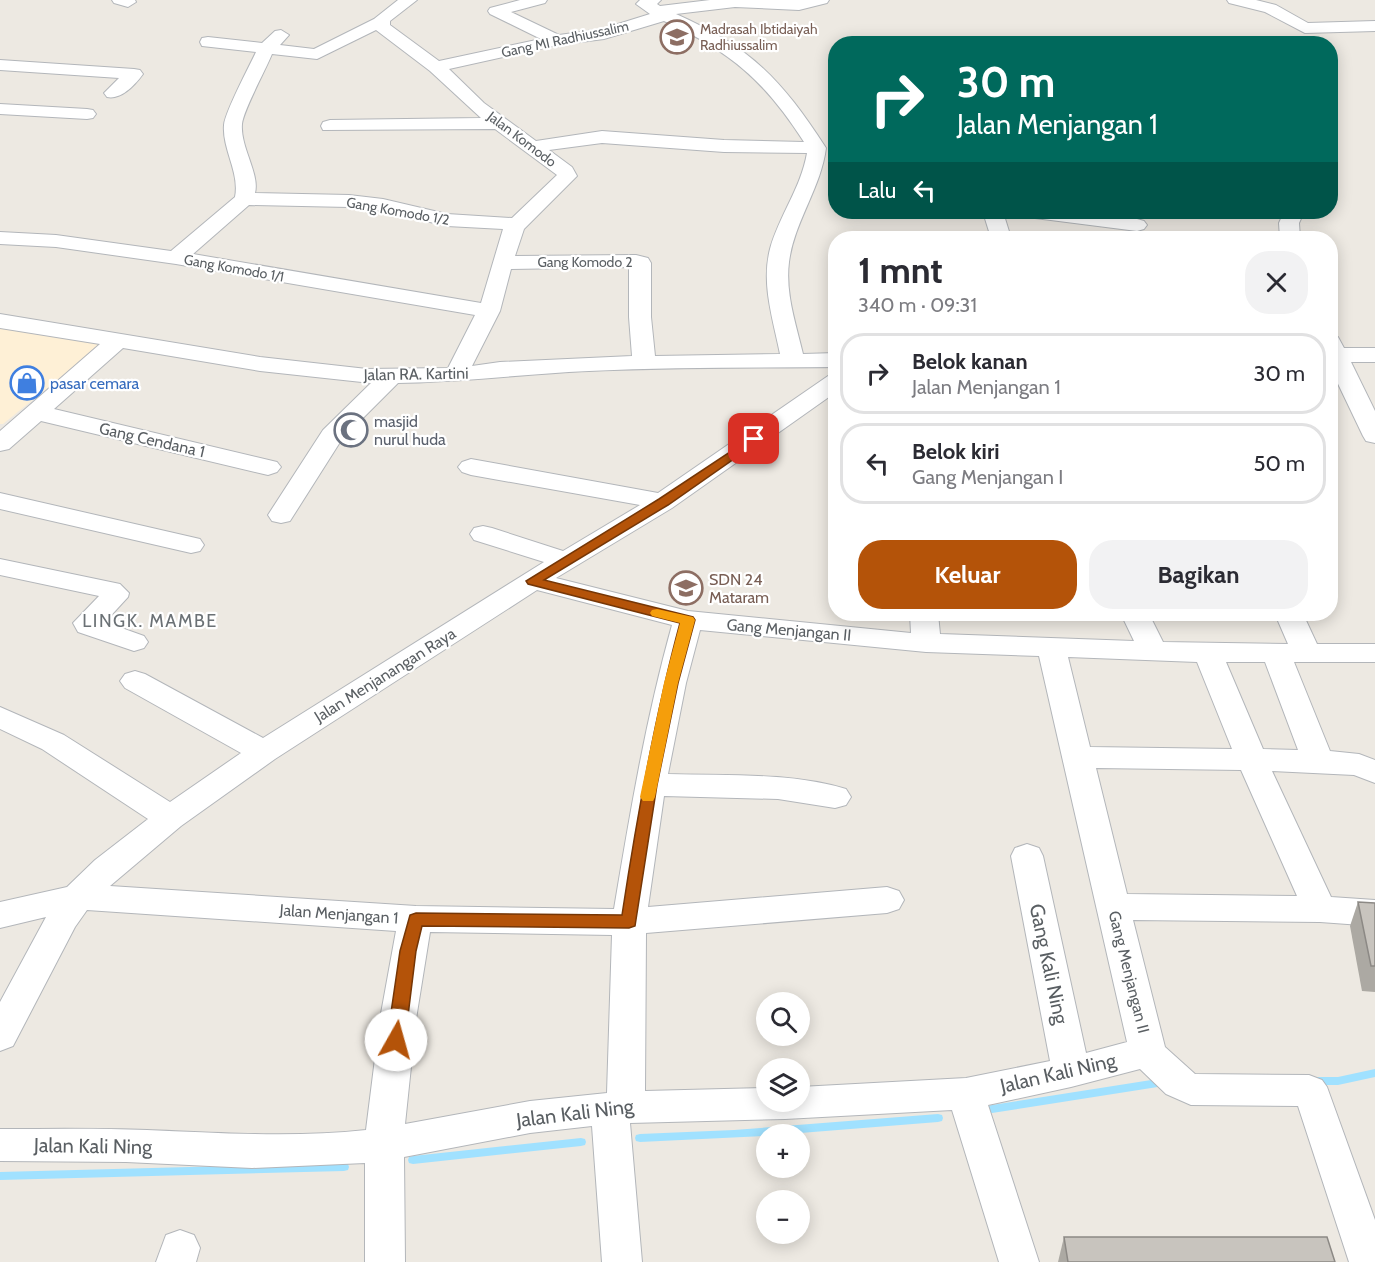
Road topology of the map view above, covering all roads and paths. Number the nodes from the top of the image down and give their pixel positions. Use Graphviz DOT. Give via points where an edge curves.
graph roads {
  1 [pos="409,0"];
  2 [pos="539,0"];
  3 [pos="821,0"];
  4 [pos="1235,0"];
  5 [pos="1274,4"];
  6 [pos="656,7"];
  7 [pos="380,22"];
  8 [pos="1375,27"];
  9 [pos="557,40"];
  10 [pos="273,41"];
  11 [pos="208,42"];
  12 [pos="0,65"];
  13 [pos="436,67"];
  14 [pos="113,93"];
  15 [pos="0,109"];
  16 [pos="87,114"];
  17 [pos="499,123"];
  18 [pos="330,126"];
  19 [pos="531,147"];
  20 [pos="818,148"];
  21 [pos="244,199"];
  22 [pos="1092,219"];
  23 [pos="516,224"];
  24 [pos="1140,225"];
  25 [pos="0,238"];
  26 [pos="176,258"];
  27 [pos="502,263"];
  28 [pos="489,311"];
  29 [pos="0,321"];
  30 [pos="119,340"];
  31 [pos="1338,352"];
  32 [pos="1375,355"];
  33 [pos="793,360"];
  34 [pos="828,360"];
  35 [pos="644,362"];
  36 [pos="1338,363"];
  37 [pos="456,375"];
  38 [pos="390,377"];
  39 [pos="828,387"];
  40 [pos="35,412"];
  41 [pos="1375,436"];
  42 [pos="4,437"];
  43 [pos="268,467"];
  44 [pos="471,467"];
  45 [pos="0,501"];
  46 [pos="663,502"];
  47 [pos="281,515"];
  48 [pos="483,534"];
  49 [pos="191,545"];
  50 [pos="567,561"];
  51 [pos="0,567"];
  52 [pos="533,581"];
  53 [pos="688,620"];
  54 [pos="924,621"];
  55 [pos="1138,621"];
  56 [pos="1291,621"];
  57 [pos="134,642"];
  58 [pos="926,643"];
  59 [pos="1051,647"];
  60 [pos="1153,651"];
  61 [pos="1375,652"];
  62 [pos="1208,653"];
  63 [pos="1276,653"];
  64 [pos="1307,653"];
  65 [pos="135,681"];
  66 [pos="0,717"];
  67 [pos="264,752"];
  68 [pos="1079,757"];
  69 [pos="1252,760"];
  70 [pos="1317,761"];
  71 [pos="1367,768"];
  72 [pos="650,785"];
  73 [pos="835,796"];
  74 [pos="170,818"];
  75 [pos="1027,856"];
  76 [pos="78,897"];
  77 [pos="887,900"];
  78 [pos="1113,907"];
  79 [pos="1320,909"];
  80 [pos="1375,913"];
  81 [pos="0,915"];
  82 [pos="416,919"];
  83 [pos="629,922"];
  84 [pos="0,1036"];
  85 [pos="1165,1068"];
  86 [pos="1071,1072"];
  87 [pos="966,1094"];
  88 [pos="618,1108"];
  89 [pos="0,1144"];
  90 [pos="384,1144"];
  91 [pos="385,1262"];
  92 [pos="622,1262"];
  93 [pos="1019,1262"];
  94 [pos="1369,1262"];
  1 -- 7 [label="street"];
  2 -- 9 [label="street" via="496,11"];
  3 -- 6 [label="street, Gang MI Radhiussalim" via="799,5 735,2"];
  4 -- 5 [label="street"];
  5 -- 8 [label="street" via="1305,28"];
  6 -- 9 [label="street, Gang MI Radhiussalim" via="604,34"];
  6 -- 20 [label="street" via="705,33 748,64 774,87"];
  7 -- 10 [label="street" via="317,54"];
  7 -- 13 [label="street, Jalan Komodo"];
  9 -- 13 [label="street, Gang MI Radhiussalim"];
  10 -- 11 [label="street"];
  10 -- 21 [label="street" via="232,123 236,153 247,186"];
  12 -- 14 [label="street" via="134,74"];
  13 -- 17 [label="street, Jalan Komodo"];
  15 -- 16 [label="street"];
  17 -- 18 [label="street"];
  17 -- 19 [label="street, Jalan Komodo"];
  19 -- 20 [label="street" via="602,137"];
  19 -- 23 [label="street, Jalan Komodo" via="565,171 567,177"];
  20 -- 33 [label="street" via="778,264 782,310"];
  21 -- 23 [label="street, Gang Komodo 1/2" via="349,201 447,220"];
  21 -- 26 [label="street, Gang Komodo 1/1"];
  22 -- 24 [label="street"];
  23 -- 27 [label="street, Jalan Komodo"];
  25 -- 26 [label="street" via="57,241"];
  26 -- 28 [label="street, Gang Komodo 1/1"];
  27 -- 28 [label="street, Jalan Komodo"];
  27 -- 35 [label="street, Gang Komodo 2" via="640,263"];
  28 -- 37 [label="street, Jalan Komodo"];
  29 -- 30 [label="street, Jalan RA. Kartini"];
  30 -- 38 [label="street, Jalan RA. Kartini" via="283,367"];
  30 -- 40 [label="street"];
  31 -- 32 [label="street"];
  33 -- 34 [label="street, Jalan RA. Kartini"];
  33 -- 35 [label="street, Jalan RA. Kartini"];
  35 -- 37 [label="street, Jalan RA. Kartini"];
  36 -- 41 [label="street"];
  37 -- 38 [label="street, Jalan RA. Kartini"];
  38 -- 47 [label="street" via="332,435"];
  39 -- 46 [label="street, Jalan Menjanangan Raya"];
  40 -- 42 [label="street"];
  40 -- 43 [label="street, Gang Cendana 1"];
  44 -- 46 [label="street"];
  45 -- 49 [label="street"];
  46 -- 50 [label="street, Jalan Menjanangan Raya"];
  48 -- 50 [label="street"];
  50 -- 52 [label="street, Jalan Menjanangan Raya"];
  51 -- 57 [label="street" via="110,590 114,597 87,623 88,627"];
  52 -- 53 [label="street, Gang Menjangan II"];
  52 -- 67 [label="street, Jalan Menjanangan Raya"];
  53 -- 58 [label="street, Gang Menjangan II"];
  53 -- 72 [label="street"];
  54 -- 58 [label="street"];
  55 -- 60 [label="street"];
  56 -- 64 [label="street"];
  58 -- 59 [label="street, Gang Menjangan II"];
  59 -- 60 [label="street, Gang Menjangan II"];
  59 -- 68 [label="street, Gang Menjangan II"];
  60 -- 62 [label="street, Gang Menjangan II"];
  61 -- 64 [label="street, Gang Menjangan II"];
  62 -- 63 [label="street, Gang Menjangan II"];
  62 -- 69 [label="street"];
  63 -- 64 [label="street, Gang Menjangan II"];
  63 -- 70 [label="street"];
  65 -- 67 [label="street"];
  66 -- 74 [label="street" via="53,742"];
  67 -- 74 [label="street, Jalan Menjanangan Raya"];
  68 -- 69 [label="street"];
  68 -- 78 [label="street, Gang Menjangan II"];
  69 -- 70 [label="street"];
  69 -- 79 [label="street"];
  70 -- 71 [label="street"];
  72 -- 73 [label="street" via="769,787"];
  72 -- 83 [label="street"];
  74 -- 76 [label="street, Jalan Menjanangan Raya"];
  75 -- 86 [label="street, Gang Kali Ning"];
  76 -- 81 [label="street"];
  76 -- 82 [label="street, Jalan Menjangan 1"];
  76 -- 84 [label="street, Jalan Menjanangan Raya" via="58,926"];
  77 -- 83 [label="street, Jalan Menjangan 1"];
  78 -- 79 [label="street"];
  78 -- 85 [label="street, Gang Menjangan II"];
  79 -- 80 [label="street"];
  82 -- 83 [label="street, Jalan Menjangan 1"];
  82 -- 90 [label="street" via="401,996"];
  83 -- 88 [label="street"];
  85 -- 86 [label="street, Jalan Kali Ning"];
  85 -- 94 [label="street" via="1204,1091 1309,1091"];
  86 -- 87 [label="street, Jalan Kali Ning"];
  87 -- 88 [label="street, Jalan Kali Ning"];
  87 -- 93 [label="street"];
  88 -- 90 [label="street, Jalan Kali Ning" via="530,1117"];
  88 -- 92 [label="street"];
  89 -- 90 [label="street, Jalan Kali Ning" via="291,1151"];
  90 -- 91 [label="street"];
}
